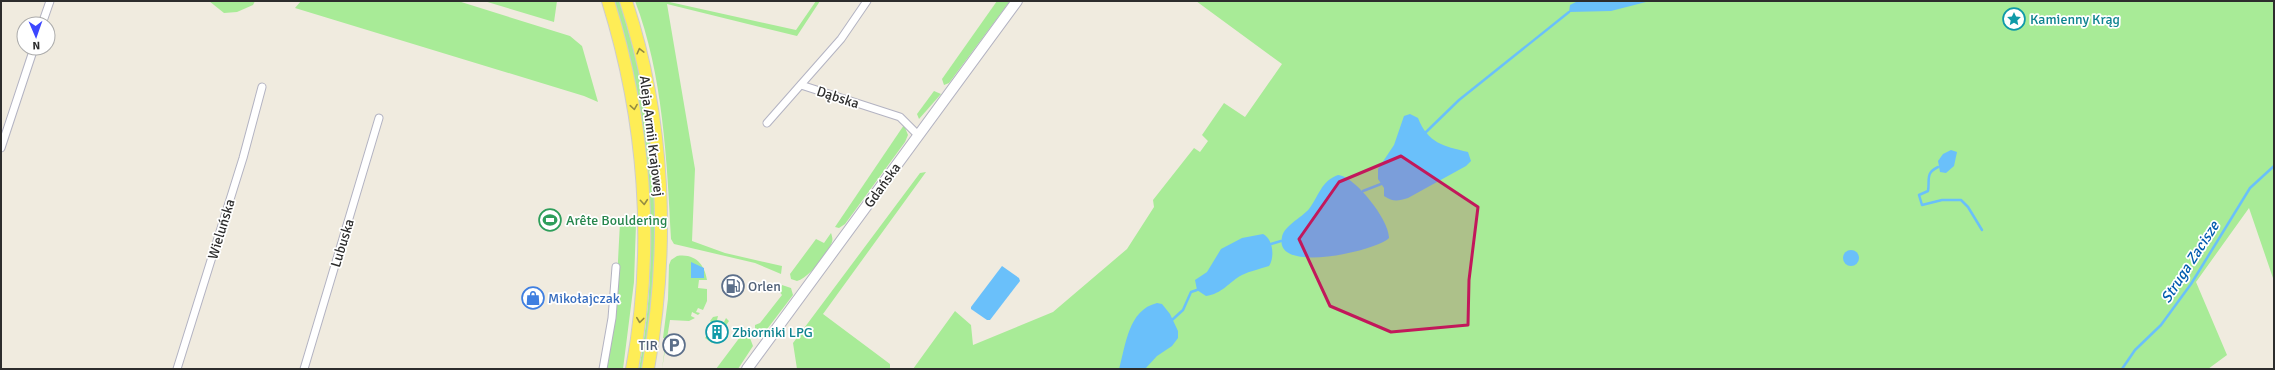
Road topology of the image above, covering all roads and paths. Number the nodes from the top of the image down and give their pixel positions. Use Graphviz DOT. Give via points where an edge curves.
graph roads {
  1 [pos="50,1"];
  2 [pos="608,1"];
  3 [pos="626,1"];
  4 [pos="867,1"];
  5 [pos="1017,1"];
  6 [pos="45,16"];
  7 [pos="31,56"];
  8 [pos="801,85"];
  9 [pos="262,88"];
  10 [pos="379,118"];
  11 [pos="767,123"];
  12 [pos="918,135"];
  13 [pos="1,148"];
  14 [pos="616,267"];
  15 [pos="177,369"];
  16 [pos="304,369"];
  17 [pos="603,369"];
  18 [pos="632,369"];
  19 [pos="648,369"];
  20 [pos="747,369"];
  1 -- 6 [label="street"];
  2 -- 18 [label="main road, Aleja Armii Krajowej, one-way" via="621,45 633,102 645,217 643,294"];
  19 -- 3 [label="main road, Aleja Armii Krajowej, one-way" via="661,270 659,175 650,100"];
  4 -- 8 [label="street" via="841,38"];
  5 -- 12 [label="main road, Gdańska"];
  7 -- 13 [label="street"];
  8 -- 11 [label="street, Dąbska"];
  8 -- 12 [label="street, Dąbska" via="900,117"];
  9 -- 15 [label="street, Wieluńska" via="243,158"];
  10 -- 16 [label="street, Lubuska"];
  12 -- 20 [label="main road, Gdańska"];
  14 -- 17 [label="street" via="612,318"];
}
